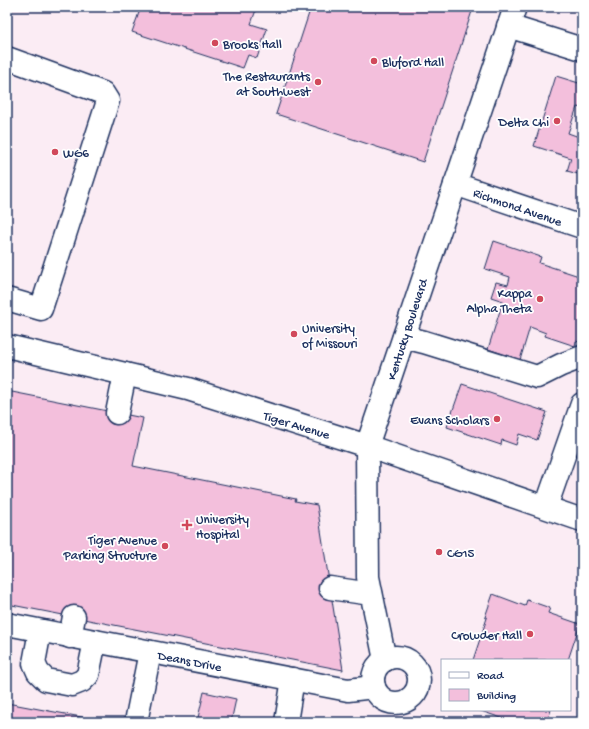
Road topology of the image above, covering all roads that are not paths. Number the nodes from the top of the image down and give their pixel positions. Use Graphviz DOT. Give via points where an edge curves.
graph roads {
  1 [pos="512,16"];
  2 [pos="582,49"];
  3 [pos="7,58"];
  4 [pos="455,184"];
  5 [pos="582,227"];
  6 [pos="7,300"];
  7 [pos="404,337"];
  8 [pos="7,346"];
  9 [pos="582,357"];
  10 [pos="125,374"];
  11 [pos="582,404"];
  12 [pos="117,413"];
  13 [pos="367,446"];
  14 [pos="546,507"];
  15 [pos="582,520"];
  16 [pos="330,588"];
  17 [pos="371,594"];
  18 [pos="7,624"];
  19 [pos="40,631"];
  20 [pos="95,641"];
  21 [pos="150,652"];
  22 [pos="385,660"];
  23 [pos="293,679"];
  24 [pos="374,687"];
  25 [pos="136,722"];
  26 [pos="286,722"];
  1 -- 2 [label="street"];
  1 -- 4 [label="street, Kentucky Boulevard"];
  3 -- 6 [label="street" via="103,93 108,101 41,309"];
  4 -- 5 [label="street, Richmond Avenue"];
  4 -- 7 [label="street, Kentucky Boulevard"];
  7 -- 9 [label="street" via="537,377"];
  7 -- 13 [label="street, Kentucky Boulevard"];
  8 -- 10 [label="street, Tiger Avenue"];
  10 -- 12 [label="street"];
  10 -- 13 [label="street, Tiger Avenue" via="188,389"];
  11 -- 14 [label="street"];
  13 -- 14 [label="street, Tiger Avenue"];
  13 -- 17 [label="street, Kentucky Boulevard" via="368,577"];
  14 -- 15 [label="street, Tiger Avenue"];
  16 -- 17 [label="street"];
  17 -- 22 [label="street, Kentucky Boulevard"];
  18 -- 19 [label="street, Deans Drive"];
  19 -- 20 [label="street, Deans Drive" via="72,627"];
  19 -- 20 [label="street" via="34,663 46,680 72,684 82,682 88,675"];
  20 -- 21 [label="street, Deans Drive"];
  21 -- 23 [label="street, Deans Drive"];
  21 -- 25 [label="street"];
  22 -- 24 [label="street" via="374,674"];
  22 -- 24 [label="street" via="397,657 410,663 418,675 417,689 407,700 392,703 379,696"];
  23 -- 24 [label="street, Deans Drive" via="348,690"];
  23 -- 26 [label="street"];
}
